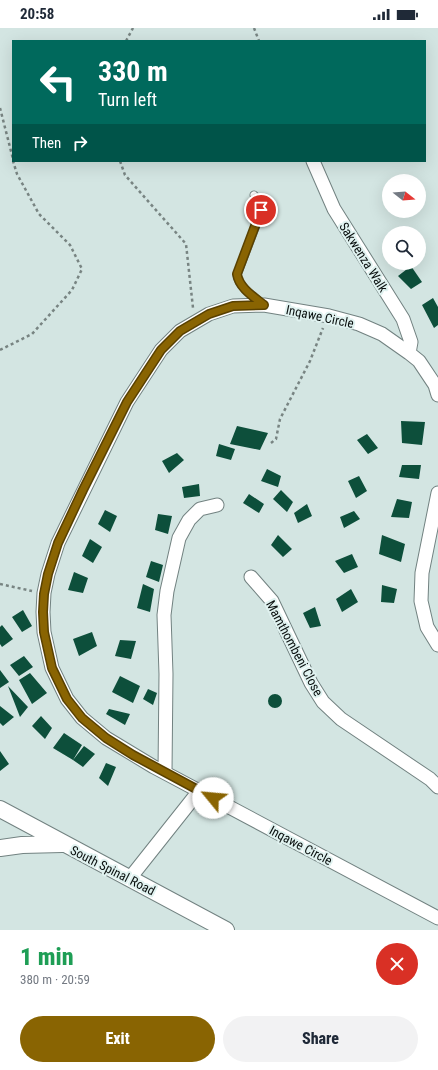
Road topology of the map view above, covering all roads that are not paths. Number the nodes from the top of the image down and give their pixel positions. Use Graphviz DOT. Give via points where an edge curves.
graph roads {
  1 [pos="313,162"];
  2 [pos="254,195"];
  3 [pos="264,305"];
  4 [pos="409,353"];
  5 [pos="438,395"];
  6 [pos="438,492"];
  7 [pos="217,506"];
  8 [pos="251,577"];
  9 [pos="438,645"];
  10 [pos="165,772"];
  11 [pos="438,788"];
  12 [pos="199,791"];
  13 [pos="0,809"];
  14 [pos="64,844"];
  15 [pos="0,848"];
  16 [pos="130,878"];
  17 [pos="438,918"];
  18 [pos="226,930"];
  1 -- 4 [label="street, Sakwenza Walk" via="334,209 403,319 410,342"];
  2 -- 3 [label="lane" via="260,202 261,210 237,274 241,285"];
  3 -- 4 [label="street, Inqawe Circle" via="359,324 382,334"];
  3 -- 10 [label="street, Inqawe Circle" via="233,306 209,314 180,331 161,350 127,402 58,543 48,574 44,594 44,632 52,668 67,699 82,718 106,738"];
  4 -- 5 [label="street, Inqawe Circle" via="419,361 435,385"];
  6 -- 9 [label="street" via="422,573 421,601 427,627"];
  7 -- 10 [label="street" via="200,509 189,520 179,538 167,592 164,614"];
  8 -- 11 [label="street, Mamthombeni Close" via="272,600 311,684 323,702 341,719 430,779"];
  10 -- 12 [label="street, Inqawe Circle"];
  12 -- 16 [label="street"];
  12 -- 17 [label="street, Inqawe Circle"];
  13 -- 14 [label="street, South Spinal Road"];
  14 -- 15 [label="street"];
  14 -- 16 [label="street, South Spinal Road"];
  16 -- 18 [label="street, South Spinal Road"];
}
